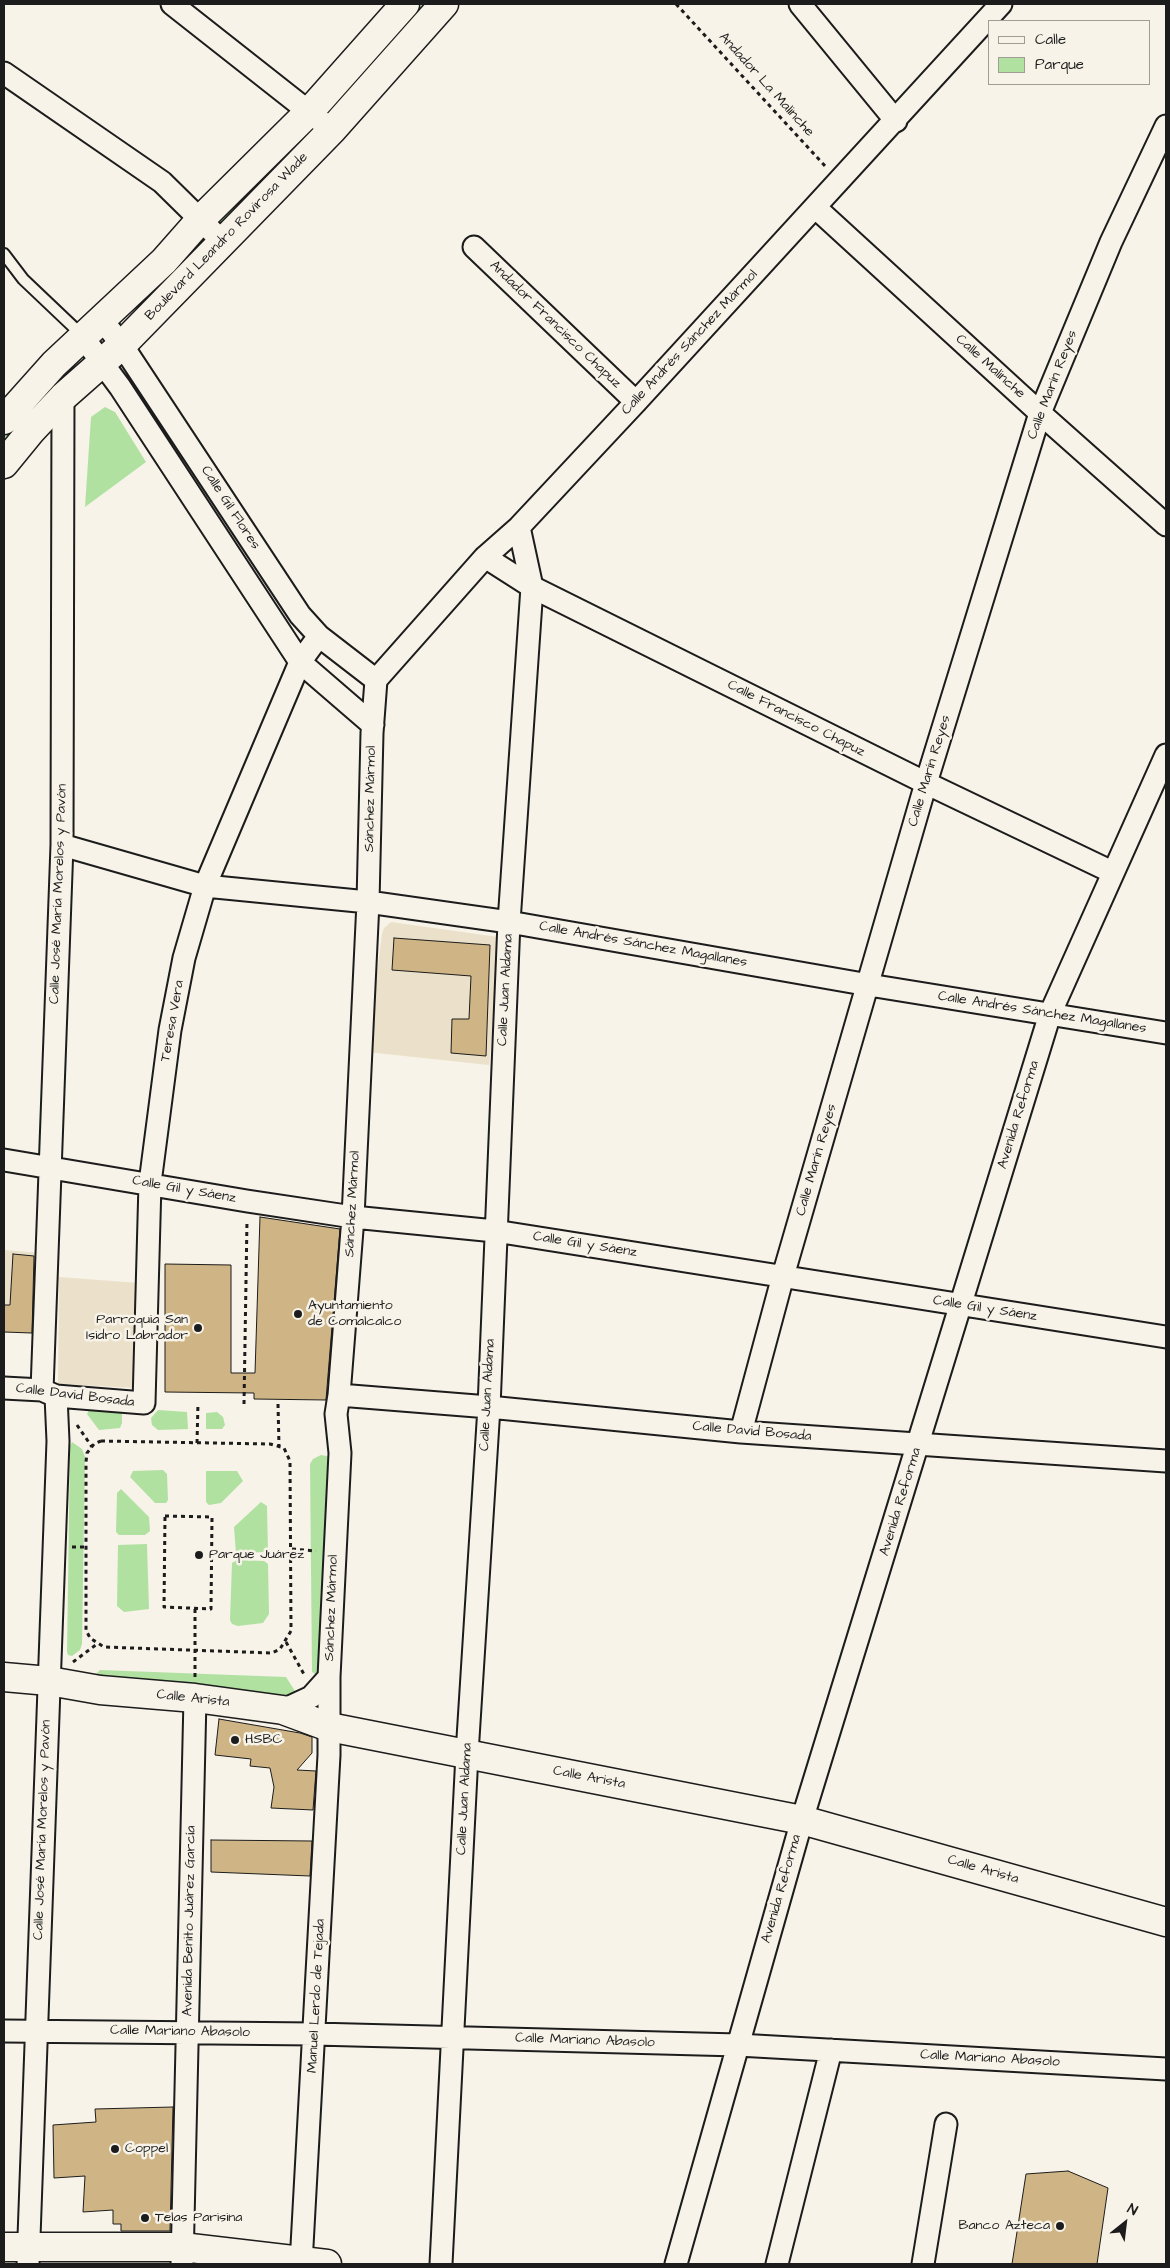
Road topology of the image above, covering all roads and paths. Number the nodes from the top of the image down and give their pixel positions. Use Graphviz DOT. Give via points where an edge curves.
graph roads {
  1 [pos="172,4"];
  2 [pos="405,4"];
  3 [pos="444,4"];
  4 [pos="676,4"];
  5 [pos="800,4"];
  6 [pos="1001,4"];
  7 [pos="4,73"];
  8 [pos="310,112"];
  9 [pos="896,121"];
  10 [pos="1166,126"];
  11 [pos="332,130"];
  12 [pos="839,182"];
  13 [pos="816,208"];
  14 [pos="201,219"];
  15 [pos="223,242"];
  16 [pos="474,247"];
  17 [pos="4,254"];
  18 [pos="93,328"];
  19 [pos="112,353"];
  20 [pos="63,398"];
  21 [pos="636,402"];
  22 [pos="1040,413"];
  23 [pos="4,420"];
  24 [pos="4,464"];
  25 [pos="1166,525"];
  26 [pos="519,527"];
  27 [pos="485,557"];
  28 [pos="532,587"];
  29 [pos="319,636"];
  30 [pos="300,662"];
  31 [pos="376,680"];
  32 [pos="373,725"];
  33 [pos="1166,755"];
  34 [pos="926,783"];
  35 [pos="62,845"];
  36 [pos="1112,872"];
  37 [pos="205,886"];
  38 [pos="368,902"];
  39 [pos="509,922"];
  40 [pos="869,985"];
  41 [pos="1050,1014"];
  42 [pos="1166,1033"];
  43 [pos="4,1160"];
  44 [pos="49,1168"];
  45 [pos="150,1183"];
  46 [pos="247,1201"];
  47 [pos="353,1217"];
  48 [pos="495,1232"];
  49 [pos="783,1276"];
  50 [pos="962,1306"];
  51 [pos="1166,1337"];
  52 [pos="4,1388"];
  53 [pos="49,1393"];
  54 [pos="339,1395"];
  55 [pos="145,1401"];
  56 [pos="198,1403"];
  57 [pos="244,1404"];
  58 [pos="278,1404"];
  59 [pos="489,1407"];
  60 [pos="741,1432"];
  61 [pos="197,1443"];
  62 [pos="919,1444"];
  63 [pos="279,1446"];
  64 [pos="1166,1461"];
  65 [pos="195,1608"];
  66 [pos="286,1642"];
  67 [pos="194,1651"];
  68 [pos="4,1677"];
  69 [pos="329,1677"];
  70 [pos="49,1681"];
  71 [pos="314,1694"];
  72 [pos="195,1698"];
  73 [pos="283,1710"];
  74 [pos="329,1727"];
  75 [pos="467,1754"];
  76 [pos="802,1820"];
  77 [pos="1166,1922"];
  78 [pos="36,2031"];
  79 [pos="4,2032"];
  80 [pos="188,2032"];
  81 [pos="315,2034"];
  82 [pos="453,2037"];
  83 [pos="738,2045"];
  84 [pos="831,2050"];
  85 [pos="1166,2068"];
  86 [pos="946,2124"];
  87 [pos="20,2253"];
  88 [pos="182,2256"];
  89 [pos="310,2263"];
  90 [pos="441,2264"];
  91 [pos="676,2264"];
  92 [pos="777,2264"];
  93 [pos="923,2264"];
  1 -- 8 [label="street"];
  2 -- 8 [label="street, Boulevard Leandro Rovirosa Wade"];
  3 -- 11 [label="street, Boulevard Leandro Rovirosa Wade"];
  4 -- 12 [label="path, Andador La Malinche"];
  5 -- 9 [label="street"];
  6 -- 9 [label="street, Calle Andrés Sánchez Mármol"];
  7 -- 14 [label="street" via="162,182"];
  8 -- 11 [label="street"];
  8 -- 14 [label="street, Boulevard Leandro Rovirosa Wade"];
  9 -- 12 [label="street, Calle Andrés Sánchez Mármol"];
  10 -- 22 [label="street, Calle Marín Reyes" via="1111,242"];
  11 -- 15 [label="street, Boulevard Leandro Rovirosa Wade"];
  12 -- 13 [label="street, Calle Andrés Sánchez Mármol"];
  13 -- 21 [label="street, Calle Andrés Sánchez Mármol"];
  13 -- 22 [label="street, Calle Malinche"];
  14 -- 15 [label="street"];
  14 -- 18 [label="street, Boulevard Leandro Rovirosa Wade" via="164,261"];
  15 -- 19 [label="street, Boulevard Leandro Rovirosa Wade"];
  16 -- 21 [label="street, Andador Francisco Chapuz"];
  17 -- 18 [label="lane" via="23,279"];
  18 -- 19 [label="street, Calle Gil Flores"];
  18 -- 23 [label="street, Boulevard Leandro Rovirosa Wade" via="54,364"];
  19 -- 20 [label="street, Boulevard Leandro Rovirosa Wade"];
  19 -- 29 [label="street, Calle Gil Flores"];
  19 -- 30 [label="street"];
  20 -- 24 [label="street, Boulevard Leandro Rovirosa Wade"];
  20 -- 35 [label="street, Calle José María Morelos y Pavón"];
  21 -- 26 [label="street, Calle Andrés Sánchez Mármol"];
  22 -- 25 [label="street, Calle Malinche"];
  22 -- 34 [label="street, Calle Marín Reyes"];
  26 -- 27 [label="street, Calle Andrés Sánchez Mármol"];
  26 -- 28 [label="street, Calle Juan Aldama"];
  27 -- 28 [label="street, Calle Francisco Chapuz"];
  27 -- 31 [label="street, Calle Andrés Sánchez Mármol"];
  28 -- 34 [label="street, Calle Francisco Chapuz"];
  28 -- 39 [label="street, Calle Juan Aldama"];
  29 -- 30 [label="street, Teresa Vera"];
  29 -- 31 [label="street, Calle Gil Flores"];
  30 -- 32 [label="street"];
  30 -- 37 [label="street, Teresa Vera"];
  31 -- 32 [label="street, Sánchez Mármol"];
  32 -- 38 [label="street, Sánchez Mármol"];
  33 -- 36 [label="street, Avenida Reforma"];
  34 -- 36 [label="street, Calle Francisco Chapuz"];
  34 -- 40 [label="street, Calle Marín Reyes"];
  35 -- 37 [label="street, Calle Andrés Sánchez Magallanes"];
  35 -- 44 [label="street, Calle José María Morelos y Pavón"];
  36 -- 41 [label="street, Avenida Reforma"];
  37 -- 38 [label="street, Calle Andrés Sánchez Magallanes"];
  37 -- 45 [label="street, Teresa Vera" via="184,958 170,1030"];
  38 -- 39 [label="street, Calle Andrés Sánchez Magallanes"];
  38 -- 47 [label="street, Sánchez Mármol"];
  39 -- 40 [label="street, Calle Andrés Sánchez Magallanes"];
  39 -- 48 [label="street, Calle Juan Aldama"];
  40 -- 41 [label="street, Calle Andrés Sánchez Magallanes"];
  40 -- 49 [label="street, Calle Marín Reyes"];
  41 -- 42 [label="street, Calle Andrés Sánchez Magallanes"];
  41 -- 50 [label="street, Avenida Reforma"];
  43 -- 44 [label="street, Calle Gil y Sáenz"];
  44 -- 45 [label="street, Calle Gil y Sáenz"];
  44 -- 53 [label="street, Calle José María Morelos y Pavón"];
  45 -- 46 [label="street, Calle Gil y Sáenz"];
  45 -- 55 [label="street, Teresa Vera"];
  46 -- 47 [label="street, Calle Gil y Sáenz"];
  46 -- 57 [label="path"];
  47 -- 48 [label="street, Calle Gil y Sáenz"];
  47 -- 54 [label="street, Sánchez Mármol"];
  48 -- 49 [label="street, Calle Gil y Sáenz"];
  48 -- 59 [label="street, Calle Juan Aldama"];
  49 -- 50 [label="street, Calle Gil y Sáenz"];
  49 -- 60 [label="street, Calle Marín Reyes"];
  50 -- 51 [label="street, Calle Gil y Sáenz"];
  50 -- 62 [label="street, Avenida Reforma"];
  52 -- 53 [label="street, Calle David Bosada"];
  53 -- 55 [label="street, Calle David Bosada" via="142,1404"];
  53 -- 70 [label="street, Calle José María Morelos y Pavón" via="58,1441"];
  54 -- 59 [label="street, Calle David Bosada"];
  54 -- 69 [label="street, Sánchez Mármol" via="336,1414 340,1454"];
  56 -- 61 [label="path"];
  58 -- 63 [label="path"];
  59 -- 60 [label="street, Calle David Bosada"];
  59 -- 75 [label="street, Calle Juan Aldama"];
  60 -- 62 [label="street, Calle David Bosada"];
  61 -- 63 [label="path"];
  61 -- 67 [label="path" via="101,1441 94,1444 86,1462 86,1630 90,1638 104,1648"];
  62 -- 64 [label="street, Calle David Bosada"];
  62 -- 76 [label="street, Avenida Reforma"];
  63 -- 66 [label="path" via="288,1453 290,1461 291,1631"];
  65 -- 65 [label="path" via="211,1609 212,1517 165,1516 164,1607"];
  65 -- 67 [label="path"];
  66 -- 67 [label="path" via="272,1653"];
  66 -- 71 [label="path"];
  67 -- 72 [label="path"];
  68 -- 70 [label="street, Calle Arista"];
  69 -- 71 [label="street"];
  69 -- 74 [label="street, Sánchez Mármol"];
  70 -- 72 [label="street, Calle Arista" via="100,1690"];
  70 -- 78 [label="street, Calle José María Morelos y Pavón"];
  71 -- 73 [label="street"];
  72 -- 73 [label="street, Calle Arista"];
  72 -- 80 [label="street, Avenida Benito Juárez García"];
  73 -- 74 [label="street, Calle Arista"];
  74 -- 75 [label="street, Calle Arista"];
  74 -- 81 [label="street, Manuel Lerdo de Tejada"];
  75 -- 76 [label="street, Calle Arista"];
  75 -- 82 [label="street, Calle Juan Aldama"];
  76 -- 77 [label="street, Calle Arista"];
  76 -- 83 [label="street, Avenida Reforma"];
  78 -- 79 [label="street, Calle Mariano Abasolo"];
  78 -- 80 [label="street, Calle Mariano Abasolo"];
  78 -- 87 [label="street, Calle José María Morelos y Pavón"];
  80 -- 81 [label="street, Calle Mariano Abasolo"];
  80 -- 88 [label="street, Avenida Benito Juárez García"];
  81 -- 82 [label="street, Calle Mariano Abasolo"];
  81 -- 89 [label="street, Manuel Lerdo de Tejada"];
  82 -- 83 [label="street, Calle Mariano Abasolo"];
  82 -- 90 [label="street, Calle Juan Aldama"];
  83 -- 84 [label="street, Calle Mariano Abasolo"];
  83 -- 91 [label="street, Avenida Reforma"];
  84 -- 85 [label="street, Calle Mariano Abasolo"];
  84 -- 92 [label="street"];
  86 -- 93 [label="street"];
  87 -- 88 [label="street"];
  88 -- 89 [label="street"];
}
